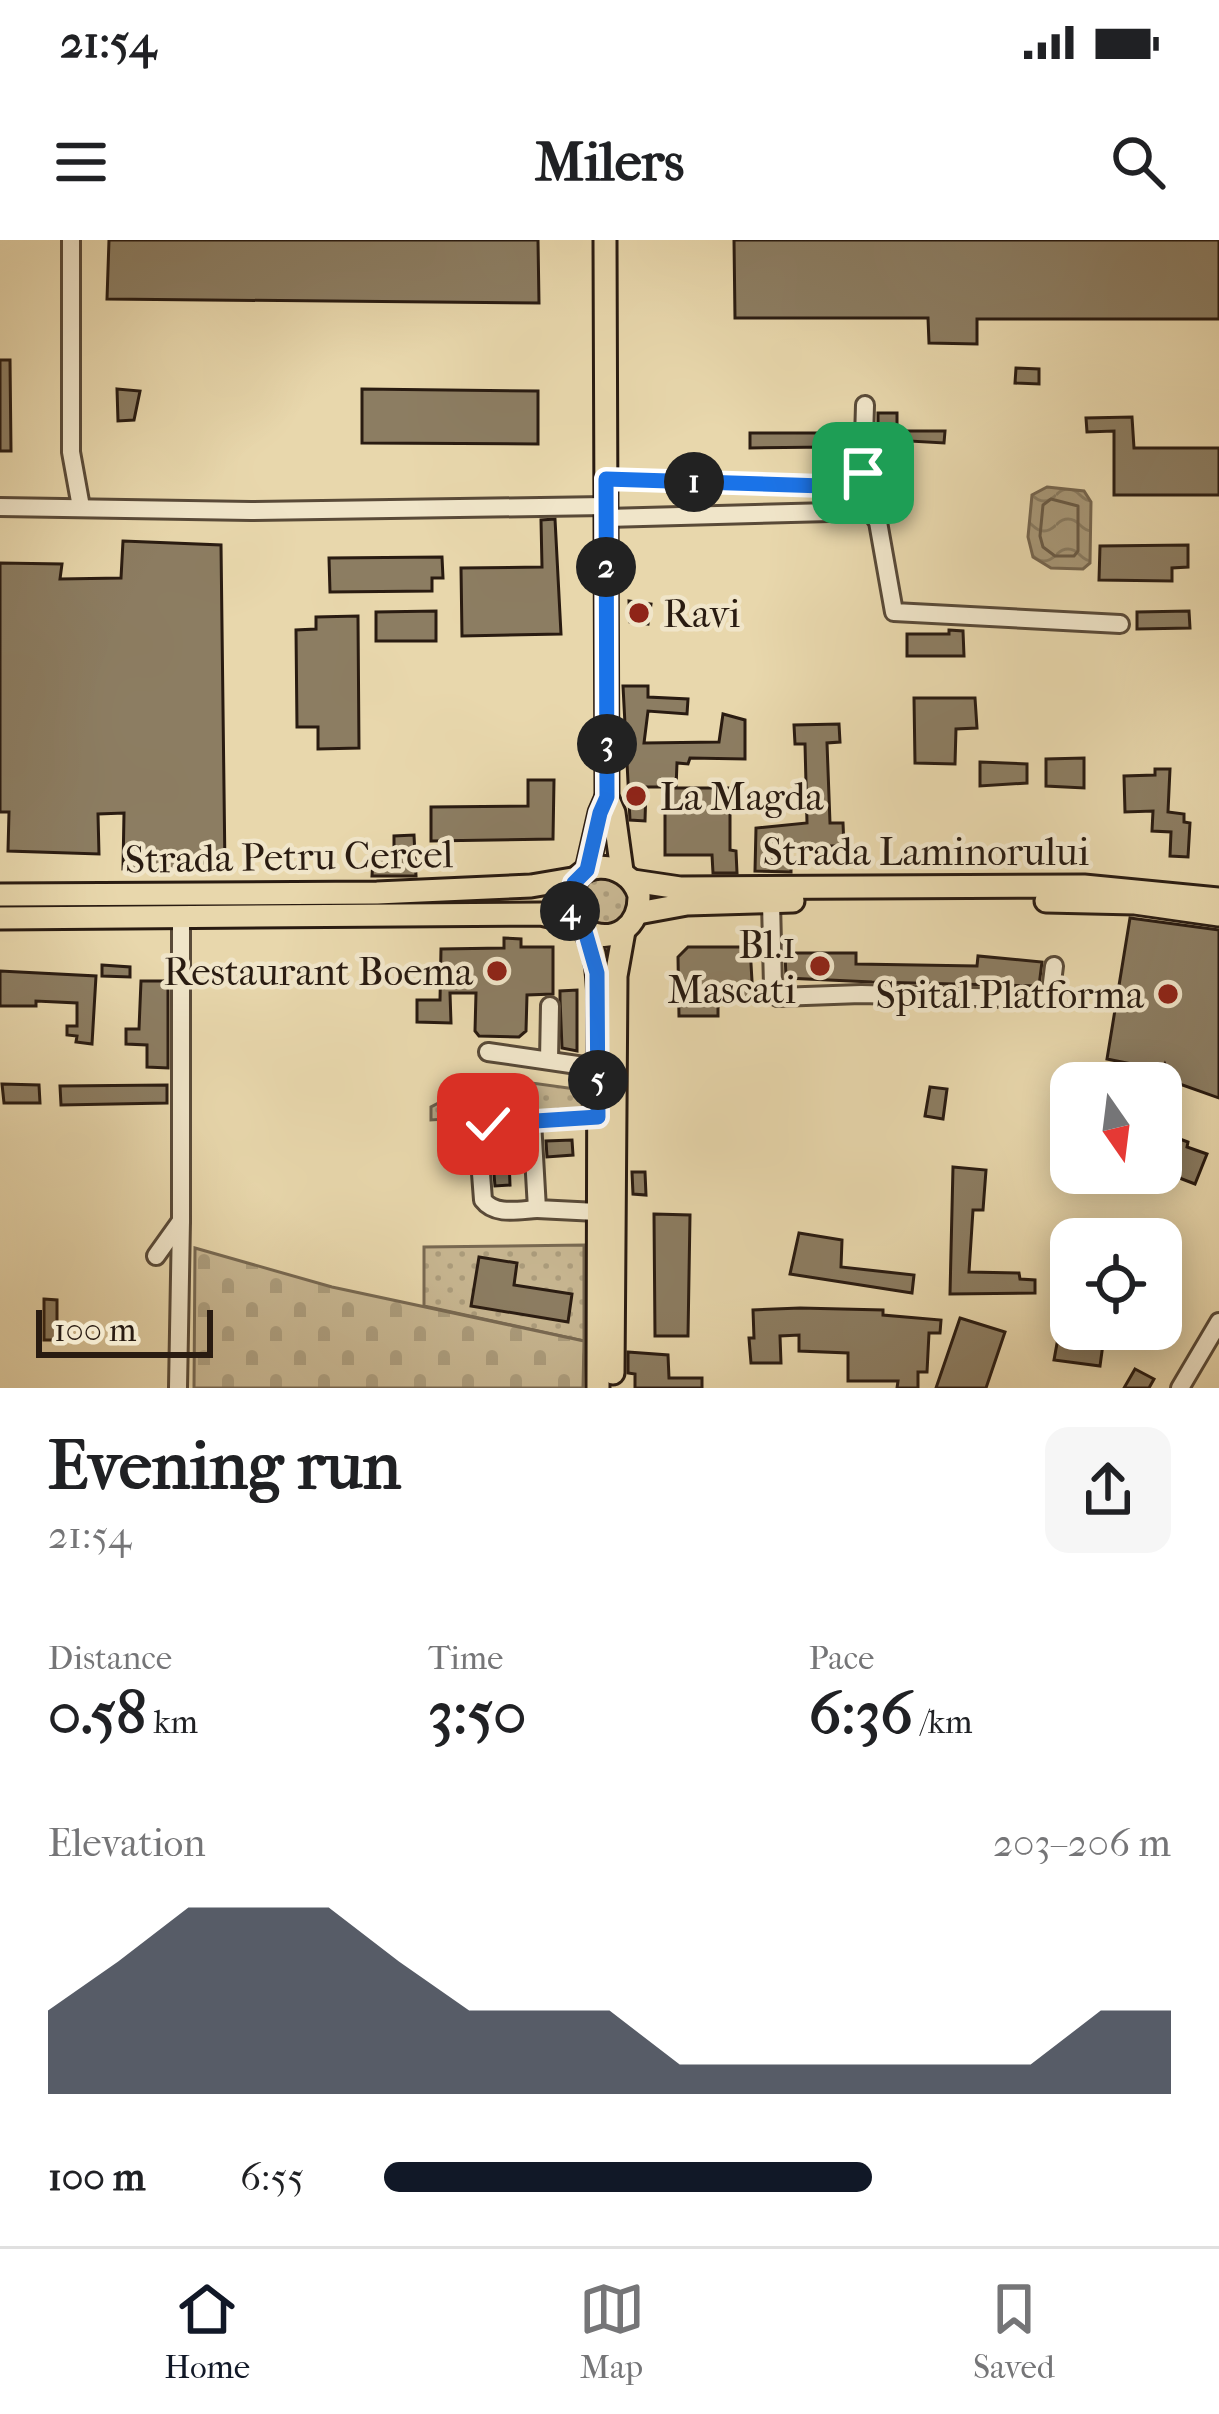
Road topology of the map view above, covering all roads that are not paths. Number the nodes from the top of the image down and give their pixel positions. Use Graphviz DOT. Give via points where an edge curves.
graph roads {
  1 [pos="71,240"];
  2 [pos="605,240"];
  3 [pos="865,405"];
  4 [pos="606,479"];
  5 [pos="854,487"];
  6 [pos="0,507"];
  7 [pos="81,507"];
  8 [pos="870,511"];
  9 [pos="606,512"];
  10 [pos="1120,624"];
  11 [pos="607,797"];
  12 [pos="582,874"];
  13 [pos="628,876"];
  14 [pos="771,894"];
  15 [pos="0,896"];
  16 [pos="1219,898"];
  17 [pos="1219,915"];
  18 [pos="0,918"];
  19 [pos="181,919"];
  20 [pos="631,922"];
  21 [pos="580,926"];
  22 [pos="1054,966"];
  23 [pos="550,1006"];
  24 [pos="488,1052"];
  25 [pos="549,1060"];
  26 [pos="598,1068"];
  27 [pos="606,1118"];
  28 [pos="532,1121"];
  29 [pos="537,1210"];
  30 [pos="605,1212"];
  31 [pos="181,1221"];
  32 [pos="156,1256"];
  33 [pos="1219,1322"];
  34 [pos="178,1388"];
  35 [pos="598,1388"];
  36 [pos="613,1388"];
  37 [pos="1180,1388"];
  1 -- 7 [label="lane" via="71,452"];
  2 -- 4 [label="main road"];
  3 -- 5 [label="lane" via="863,473"];
  4 -- 5 [label="lane"];
  4 -- 9 [label="main road"];
  5 -- 8 [label="lane"];
  6 -- 7 [label="lane"];
  7 -- 9 [label="lane"];
  8 -- 9 [label="lane"];
  8 -- 10 [label="lane" via="893,612"];
  9 -- 11 [label="main road"];
  11 -- 12 [label="main road"];
  11 -- 13 [label="main road"];
  12 -- 13 [label="main road" via="608,866"];
  12 -- 15 [label="main road, Strada Petru Cercel" via="508,888"];
  12 -- 21 [label="main road" via="568,901"];
  13 -- 14 [label="main road, Strada Laminorului" via="670,888"];
  13 -- 20 [label="main road" via="640,898"];
  14 -- 16 [label="main road, Strada Laminorului" via="1084,886"];
  14 -- 17 [label="main road, Strada Laminorului" via="1082,901"];
  14 -- 20 [label="main road, Strada Laminorului" via="688,904"];
  14 -- 22 [label="lane" via="778,997 1050,999"];
  18 -- 19 [label="main road, Strada Petru Cercel"];
  19 -- 21 [label="main road, Strada Petru Cercel" via="541,914"];
  19 -- 31 [label="lane"];
  20 -- 21 [label="main road" via="603,937"];
  20 -- 27 [label="main road" via="616,962"];
  21 -- 26 [label="main road" via="598,983"];
  23 -- 25 [label="lane"];
  24 -- 25 [label="lane"];
  25 -- 26 [label="lane"];
  26 -- 27 [label="main road"];
  27 -- 28 [label="lane"];
  27 -- 30 [label="main road"];
  28 -- 29 [label="lane"];
  28 -- 29 [label="lane" via="488,1124 478,1134 483,1200 496,1210"];
  29 -- 30 [label="lane"];
  30 -- 35 [label="main road"];
  30 -- 36 [label="main road"];
  31 -- 32 [label="lane"];
  31 -- 34 [label="lane"];
  33 -- 37 [label="lane"];
}
